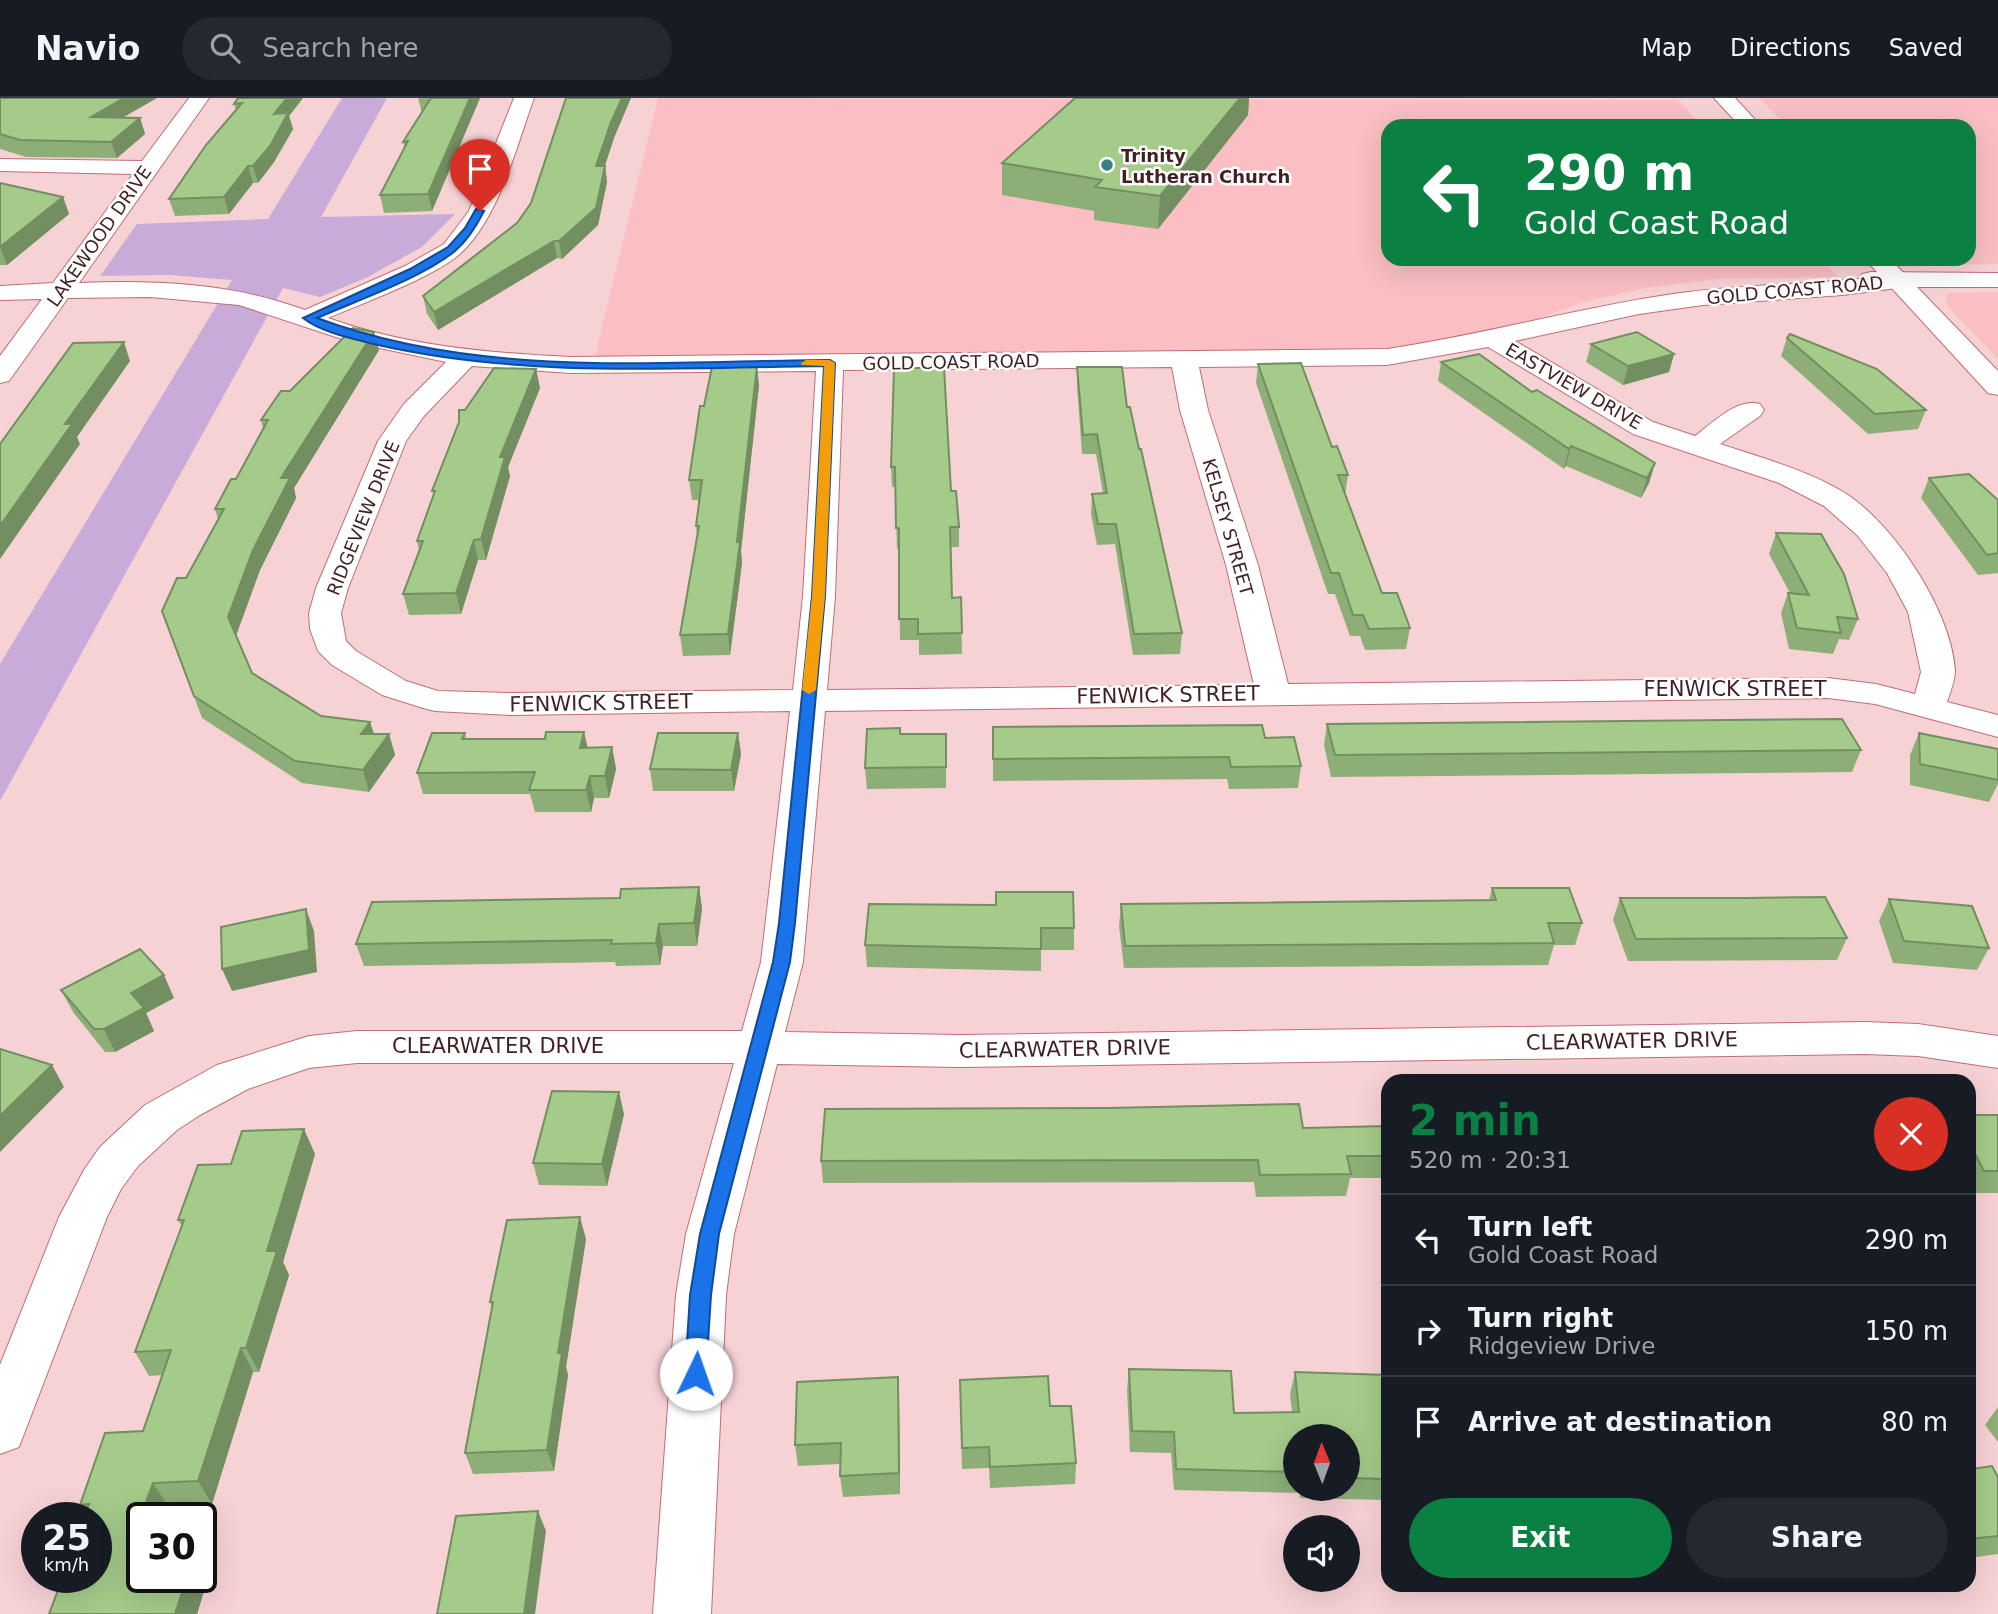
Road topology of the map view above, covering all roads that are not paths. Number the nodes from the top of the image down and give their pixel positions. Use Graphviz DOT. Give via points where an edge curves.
graph roads {
  1 [pos="199,98"];
  2 [pos="524,98"];
  3 [pos="1724,98"];
  4 [pos="1744,119"];
  5 [pos="0,165"];
  6 [pos="146,168"];
  7 [pos="1884,266"];
  8 [pos="1998,280"];
  9 [pos="1898,281"];
  10 [pos="59,290"];
  11 [pos="0,293"];
  12 [pos="308,318"];
  13 [pos="1489,337"];
  14 [pos="466,357"];
  15 [pos="1184,360"];
  16 [pos="830,363"];
  17 [pos="0,374"];
  18 [pos="1998,387"];
  19 [pos="1750,410"];
  20 [pos="1698,447"];
  21 [pos="344,657"];
  22 [pos="1273,694"];
  23 [pos="808,700"];
  24 [pos="1929,706"];
  25 [pos="1998,726"];
  26 [pos="759,1048"];
  27 [pos="1998,1052"];
  28 [pos="0,1430"];
  29 [pos="682,1614"];
  1 -- 6 [label="street, LAKEWOOD DRIVE"];
  2 -- 12 [label="street" via="480,211 452,249"];
  3 -- 4 [label="street"];
  5 -- 6 [label="street"];
  6 -- 10 [label="street, LAKEWOOD DRIVE"];
  7 -- 9 [label="street"];
  8 -- 9 [label="street, GOLD COAST ROAD"];
  9 -- 13 [label="street, GOLD COAST ROAD" via="1675,300"];
  9 -- 18 [label="street"];
  10 -- 11 [label="street, GOLD COAST ROAD"];
  10 -- 12 [label="street, GOLD COAST ROAD" via="184,291 242,299"];
  10 -- 17 [label="street, LAKEWOOD DRIVE"];
  12 -- 14 [label="street, GOLD COAST ROAD" via="358,337"];
  13 -- 15 [label="street, GOLD COAST ROAD" via="1387,357"];
  13 -- 20 [label="street, EASTVIEW DRIVE" via="1643,428"];
  14 -- 16 [label="street, GOLD COAST ROAD" via="570,365"];
  14 -- 21 [label="street, RIDGEVIEW DRIVE" via="414,410 392,441 337,575 325,613 330,644"];
  15 -- 16 [label="street, GOLD COAST ROAD"];
  15 -- 22 [label="street, KELSEY STREET"];
  16 -- 23 [label="street" via="819,596"];
  19 -- 20 [label="street"];
  20 -- 24 [label="street, EASTVIEW DRIVE" via="1789,477 1835,500 1868,529 1901,570 1924,612 1938,672"];
  21 -- 23 [label="street, FENWICK STREET" via="394,688 435,701"];
  22 -- 23 [label="street, FENWICK STREET"];
  22 -- 24 [label="street, FENWICK STREET" via="1828,688"];
  23 -- 26 [label="street" via="782,962"];
  24 -- 25 [label="street, FENWICK STREET"];
  26 -- 27 [label="street, CLEARWATER DRIVE" via="960,1051 1865,1038 1918,1040"];
  26 -- 28 [label="street, CLEARWATER DRIVE" via="357,1047 310,1052 228,1080 148,1127 121,1154 94,1195"];
  26 -- 29 [label="street" via="709,1234 701,1295"];
}
